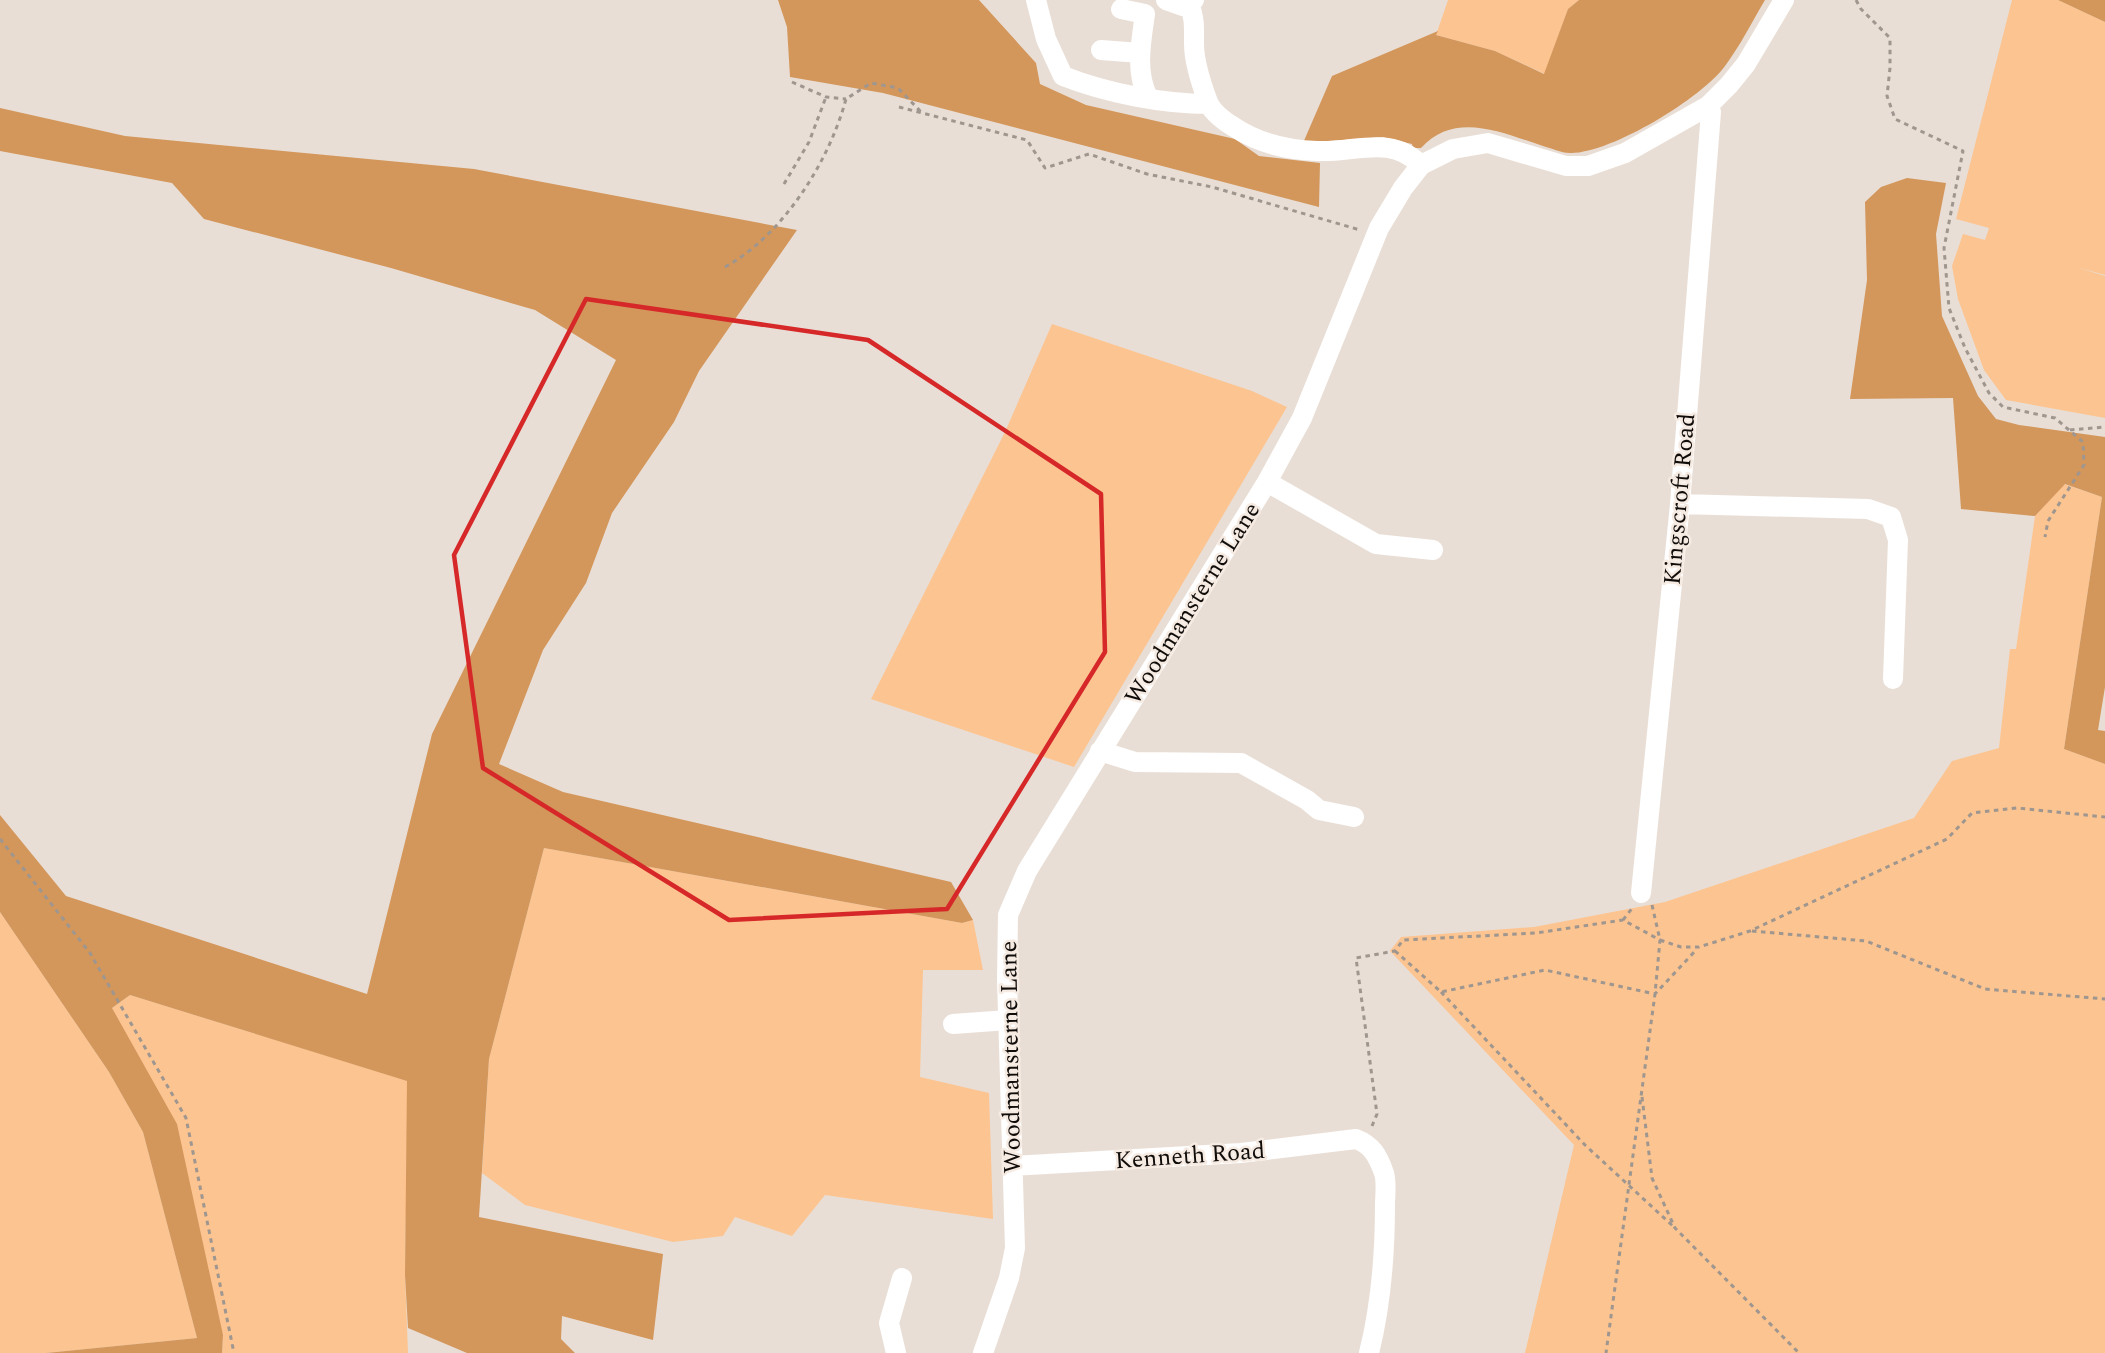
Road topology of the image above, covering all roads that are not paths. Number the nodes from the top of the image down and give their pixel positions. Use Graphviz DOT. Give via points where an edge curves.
graph roads {
  1 [pos="1036,0"];
  2 [pos="1166,0"];
  3 [pos="1784,0"];
  4 [pos="1192,2"];
  5 [pos="1121,9"];
  6 [pos="1101,50"];
  7 [pos="1140,53"];
  8 [pos="1149,97"];
  9 [pos="1209,104"];
  10 [pos="1708,106"];
  11 [pos="1421,165"];
  12 [pos="1267,482"];
  13 [pos="1680,504"];
  14 [pos="1433,550"];
  15 [pos="1893,679"];
  16 [pos="1101,751"];
  17 [pos="1354,817"];
  18 [pos="1641,893"];
  19 [pos="1008,1020"];
  20 [pos="953,1024"];
  21 [pos="1013,1166"];
  22 [pos="902,1278"];
  23 [pos="896,1353"];
  24 [pos="983,1353"];
  25 [pos="1369,1353"];
  1 -- 8 [label="street" via="1046,39 1063,76 1093,88"];
  2 -- 4 [label="street" via="1176,6"];
  3 -- 10 [label="street, Woodmansterne Lane" via="1746,64"];
  4 -- 9 [label="street" via="1194,45"];
  5 -- 7 [label="street" via="1144,14"];
  6 -- 7 [label="street"];
  7 -- 8 [label="street" via="1142,85"];
  8 -- 9 [label="street"];
  9 -- 11 [label="street" via="1227,123 1252,139 1316,151 1382,146 1409,153"];
  10 -- 11 [label="street, Woodmansterne Lane" via="1625,153 1588,166 1566,166 1488,143 1453,149"];
  10 -- 13 [label="street, Kingscroft Road" via="1709,144"];
  11 -- 12 [label="street, Woodmansterne Lane" via="1375,236 1302,418"];
  12 -- 14 [label="street" via="1376,544"];
  12 -- 16 [label="street, Woodmansterne Lane"];
  13 -- 15 [label="street" via="1868,509 1891,517 1899,540"];
  13 -- 18 [label="street, Kingscroft Road"];
  16 -- 17 [label="street" via="1135,762 1241,763 1319,810"];
  16 -- 19 [label="street, Woodmansterne Lane" via="1027,871 1008,915"];
  19 -- 20 [label="street"];
  19 -- 21 [label="street, Woodmansterne Lane"];
  21 -- 24 [label="street, Woodmansterne Lane" via="1015,1248 1009,1278"];
  21 -- 25 [label="street, Kenneth Road" via="1241,1153 1356,1138 1365,1142 1384,1174 1385,1241"];
  22 -- 23 [label="street" via="889,1323"];
}
